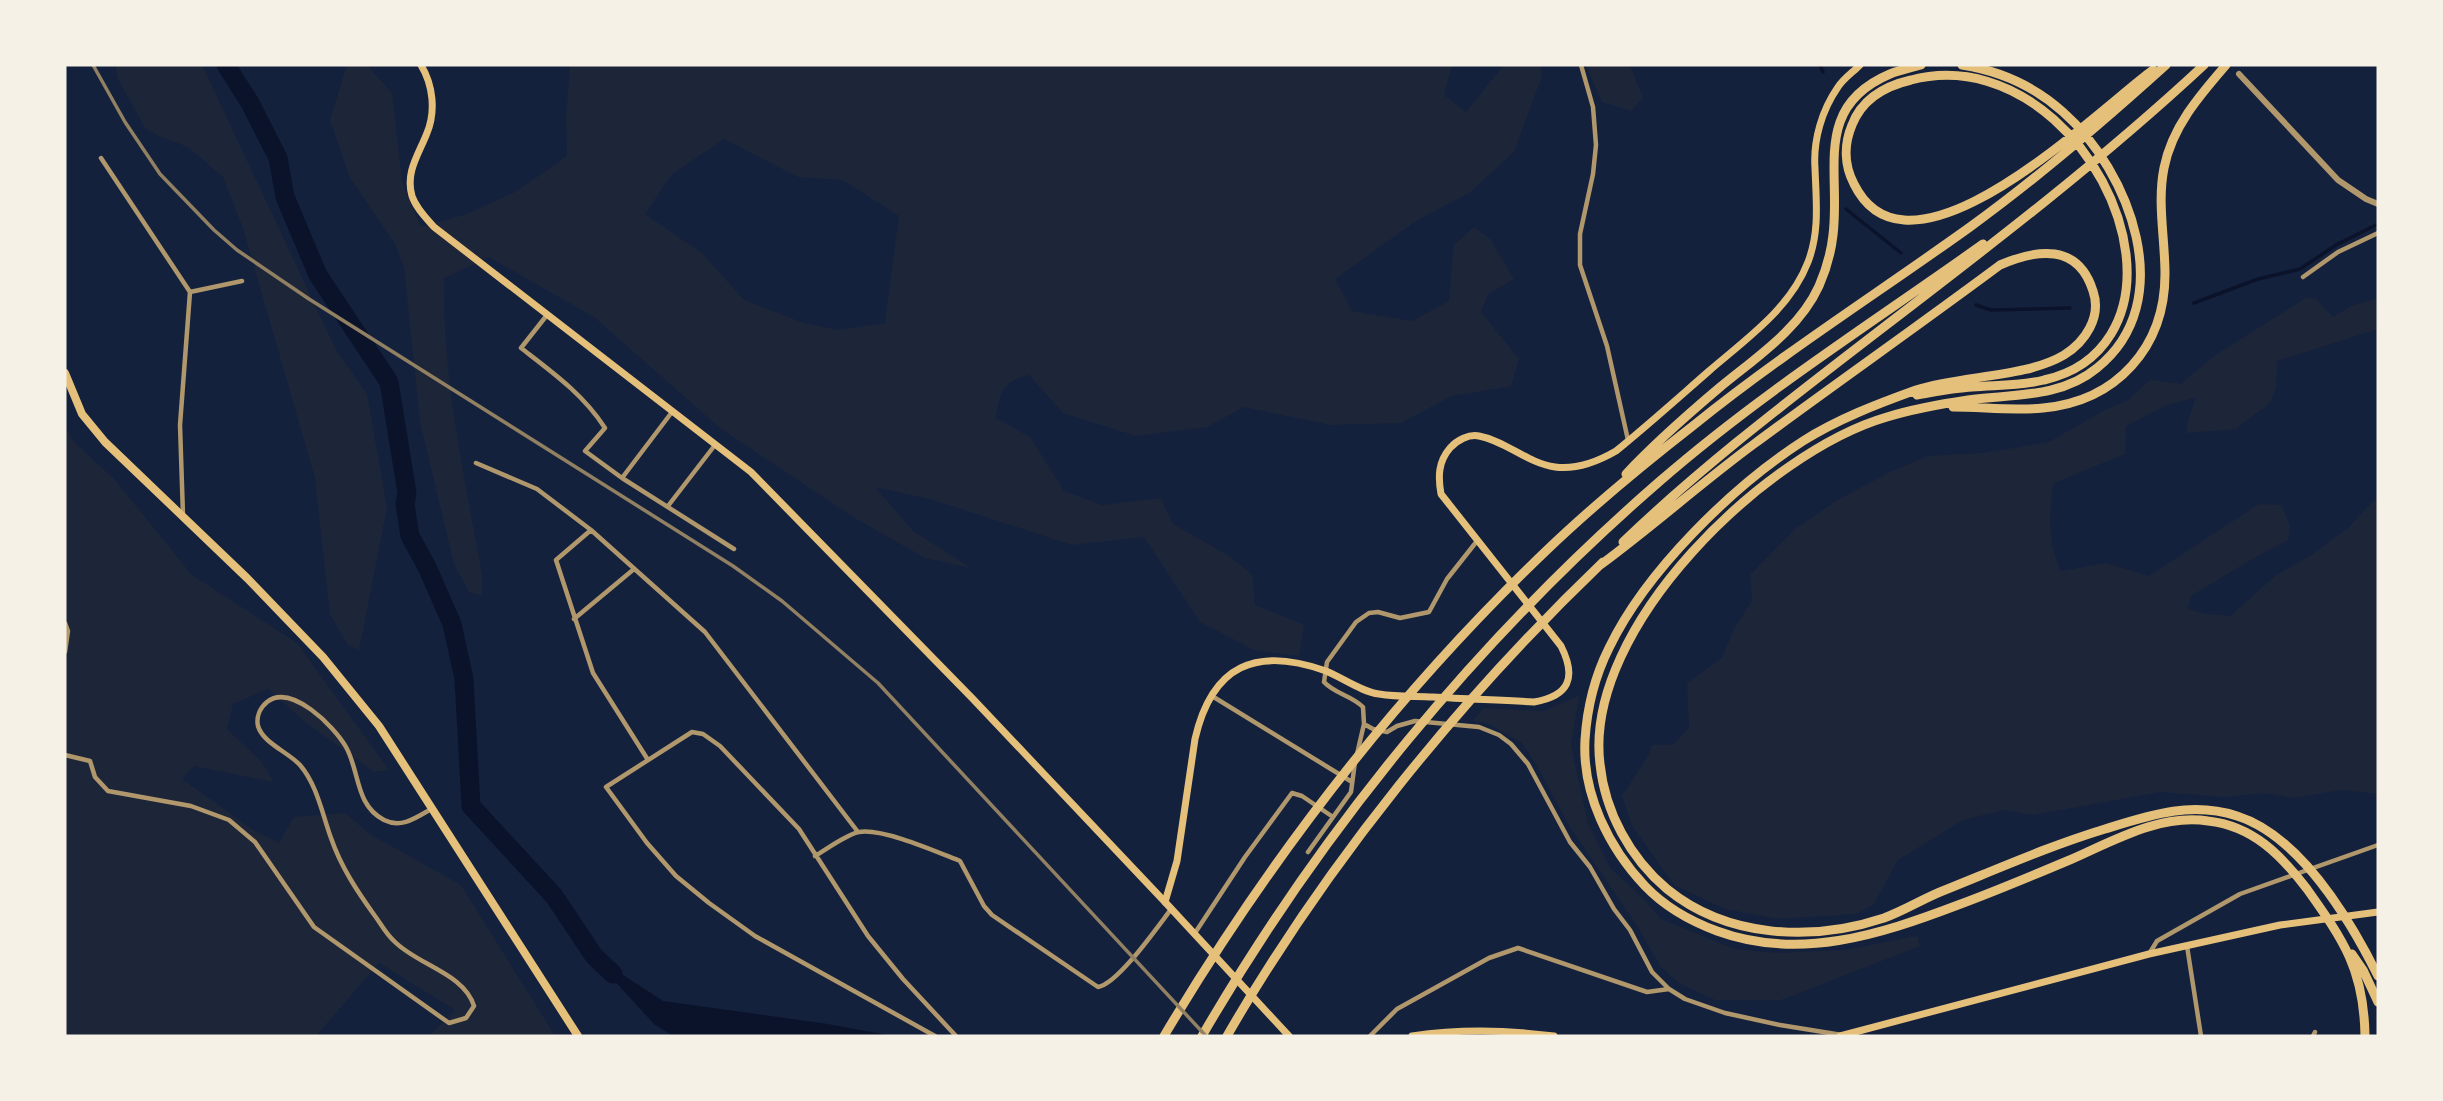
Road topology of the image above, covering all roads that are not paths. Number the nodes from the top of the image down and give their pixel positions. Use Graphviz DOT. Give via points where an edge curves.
graph roads {
  1 [pos="421,65"];
  2 [pos="1581,65"];
  3 [pos="1860,65"];
  4 [pos="1921,65"];
  5 [pos="1962,65"];
  6 [pos="2160,65"];
  7 [pos="2166,65"];
  8 [pos="2204,65"];
  9 [pos="2227,65"];
  10 [pos="2239,74"];
  11 [pos="101,158"];
  12 [pos="2076,177"];
  13 [pos="2378,204"];
  14 [pos="2378,233"];
  15 [pos="2303,277"];
  16 [pos="242,281"];
  17 [pos="190,292"];
  18 [pos="548,314"];
  19 [pos="65,373"];
  20 [pos="1885,402"];
  21 [pos="1919,409"];
  22 [pos="672,412"];
  23 [pos="1629,441"];
  24 [pos="715,445"];
  25 [pos="476,463"];
  26 [pos="622,478"];
  27 [pos="668,506"];
  28 [pos="1588,513"];
  29 [pos="183,518"];
  30 [pos="591,530"];
  31 [pos="1478,541"];
  32 [pos="734,549"];
  33 [pos="1599,566"];
  34 [pos="634,569"];
  35 [pos="574,619"];
  36 [pos="65,623"];
  37 [pos="65,652"];
  38 [pos="1325,671"];
  39 [pos="1212,695"];
  40 [pos="1364,724"];
  41 [pos="65,755"];
  42 [pos="648,760"];
  43 [pos="1352,782"];
  44 [pos="433,808"];
  45 [pos="1333,817"];
  46 [pos="858,832"];
  47 [pos="2378,845"];
  48 [pos="1308,852"];
  49 [pos="815,856"];
  50 [pos="1165,902"];
  51 [pos="1172,908"];
  52 [pos="2378,912"];
  53 [pos="1195,933"];
  54 [pos="2360,940"];
  55 [pos="2188,946"];
  56 [pos="2346,946"];
  57 [pos="2149,954"];
  58 [pos="2378,962"];
  59 [pos="2378,976"];
  60 [pos="1669,989"];
  61 [pos="2378,1002"];
  62 [pos="1843,1035"];
  63 [pos="578,1036"];
  64 [pos="935,1036"];
  65 [pos="956,1036"];
  66 [pos="1164,1036"];
  67 [pos="1202,1036"];
  68 [pos="1227,1036"];
  69 [pos="1289,1036"];
  70 [pos="1370,1036"];
  71 [pos="1412,1036"];
  72 [pos="1554,1036"];
  73 [pos="2201,1036"];
  74 [pos="2365,1036"];
  1 -- 18 [label="main road" via="432,94 432,114 410,176 412,196 434,227"];
  2 -- 23 [label="street" via="1593,107 1595,145 1580,234 1580,265 1607,346"];
  3 -- 23 [label="main road" via="1839,85 1817,135 1815,234 1808,262 1793,291 1770,318"];
  4 -- 28 [label="highway" via="1890,74 1861,91 1846,109 1835,135 1828,262 1803,312 1656,442"];
  5 -- 21 [label="highway" via="2005,75 2042,95 2074,121 2120,189 2138,245 2141,282 2122,341 2095,371 2049,391"];
  6 -- 20 [label="highway" via="2026,170 1982,199 1937,216 1893,218 1873,209 1858,193 1849,174 1847,136 1869,99 1894,84 1924,76 1957,75 2018,93 2065,130 2094,167 2109,196 2125,247 2128,281 2112,333 2099,350 2068,373 2022,384 1969,387"];
  7 -- 28 [label="highway" via="2019,190 1696,422"];
  8 -- 12 [label="highway"];
  9 -- 21 [label="highway" via="2182,121 2164,167 2163,302 2157,328 2141,355 2102,391 2064,405 2024,410"];
  10 -- 13 [label="street" via="2338,180"];
  11 -- 17 [label="street"];
  12 -- 33 [label="highway" via="1738,442"];
  12 -- 67 [label="highway" via="1729,425 1660,481 1541,594 1380,776 1272,924"];
  14 -- 15 [label="street" via="2338,252"];
  16 -- 17 [label="street"];
  17 -- 29 [label="street" via="180,425"];
  18 -- 22 [label="main road"];
  18 -- 26 [label="street" via="521,348 593,409 605,428 585,451"];
  19 -- 29 [label="highway" via="82,414"];
  20 -- 33 [label="highway" via="1936,384 2025,369 2063,355 2090,330 2095,312 2093,288 2082,268 2062,255 2048,253 2032,253 2000,265 1754,445"];
  20 -- 56 [label="highway" via="1804,441 1743,487 1689,538 1631,609 1608,649 1591,693 1586,765 1600,818 1631,871 1652,894 1701,925 1758,942 1815,944 1913,922 2157,825 2210,821 2264,842 2286,862"];
  21 -- 54 [label="highway" via="1839,435 1782,471 1692,554 1642,618 1620,654 1604,694 1598,741 1604,789 1640,864 1706,915 1759,929 1814,932 1880,919 2074,839 2154,814 2183,808 2211,810 2242,817 2270,832 2295,854"];
  22 -- 24 [label="main road"];
  22 -- 26 [label="street"];
  23 -- 31 [label="main road" via="1598,461 1556,467 1531,461 1479,436 1456,442 1441,464 1441,494"];
  24 -- 27 [label="street"];
  24 -- 50 [label="main road" via="751,472"];
  25 -- 30 [label="street" via="537,489"];
  26 -- 27 [label="street"];
  27 -- 32 [label="street"];
  28 -- 66 [label="highway" via="1452,645 1357,759 1246,907"];
  29 -- 44 [label="highway" via="344,680"];
  30 -- 34 [label="street"];
  30 -- 35 [label="street" via="556,560"];
  31 -- 38 [label="street" via="1447,579 1429,612 1400,618 1369,613 1356,622"];
  31 -- 38 [label="main road" via="1569,662 1569,677 1552,699 1534,702 1377,694"];
  33 -- 68 [label="highway" via="1497,671 1406,778 1290,936"];
  34 -- 35 [label="street"];
  34 -- 46 [label="street" via="705,632"];
  35 -- 42 [label="street" via="593,673"];
  36 -- 37 [label="street"];
  38 -- 39 [label="main road" via="1260,661 1230,674"];
  38 -- 40 [label="street" via="1324,682 1330,689 1363,707"];
  39 -- 43 [label="street"];
  39 -- 50 [label="main road" via="1195,739 1177,861"];
  40 -- 43 [label="street"];
  40 -- 60 [label="street" via="1387,732 1415,721 1479,727 1511,744 1528,764 1570,842 1630,930 1652,972"];
  41 -- 44 [label="street" via="90,761 95,777 108,791 191,806 229,820 255,842 314,927 449,1023 466,1018 474,1006 471,995 394,942 337,855 312,783 299,764 265,737 259,729 258,713 279,696 307,705 347,748 366,806 386,821 407,822"];
  42 -- 49 [label="street" via="692,733 703,734 720,746 799,830"];
  42 -- 64 [label="street" via="606,787 676,876 755,936"];
  43 -- 45 [label="street" via="1351,792"];
  44 -- 63 [label="highway"];
  45 -- 48 [label="street"];
  45 -- 53 [label="street" via="1292,793"];
  46 -- 49 [label="street"];
  46 -- 51 [label="street" via="908,841 960,861 992,915 1098,987 1107,986"];
  47 -- 57 [label="street" via="2239,894 2157,941"];
  49 -- 65 [label="street" via="868,936"];
  50 -- 51 [label="main road"];
  51 -- 53 [label="main road"];
  52 -- 55 [label="main road" via="2280,925"];
  53 -- 69 [label="main road"];
  54 -- 58 [label="highway"];
  54 -- 59 [label="highway"];
  55 -- 57 [label="main road"];
  55 -- 73 [label="street"];
  56 -- 61 [label="highway"];
  56 -- 74 [label="highway" via="2362,992"];
  57 -- 62 [label="main road"];
  60 -- 62 [label="street" via="1725,1013"];
  60 -- 70 [label="street" via="1647,992 1518,948 1489,958 1397,1009"];
  71 -- 72 [label="main road" via="1517,1031"];
}
